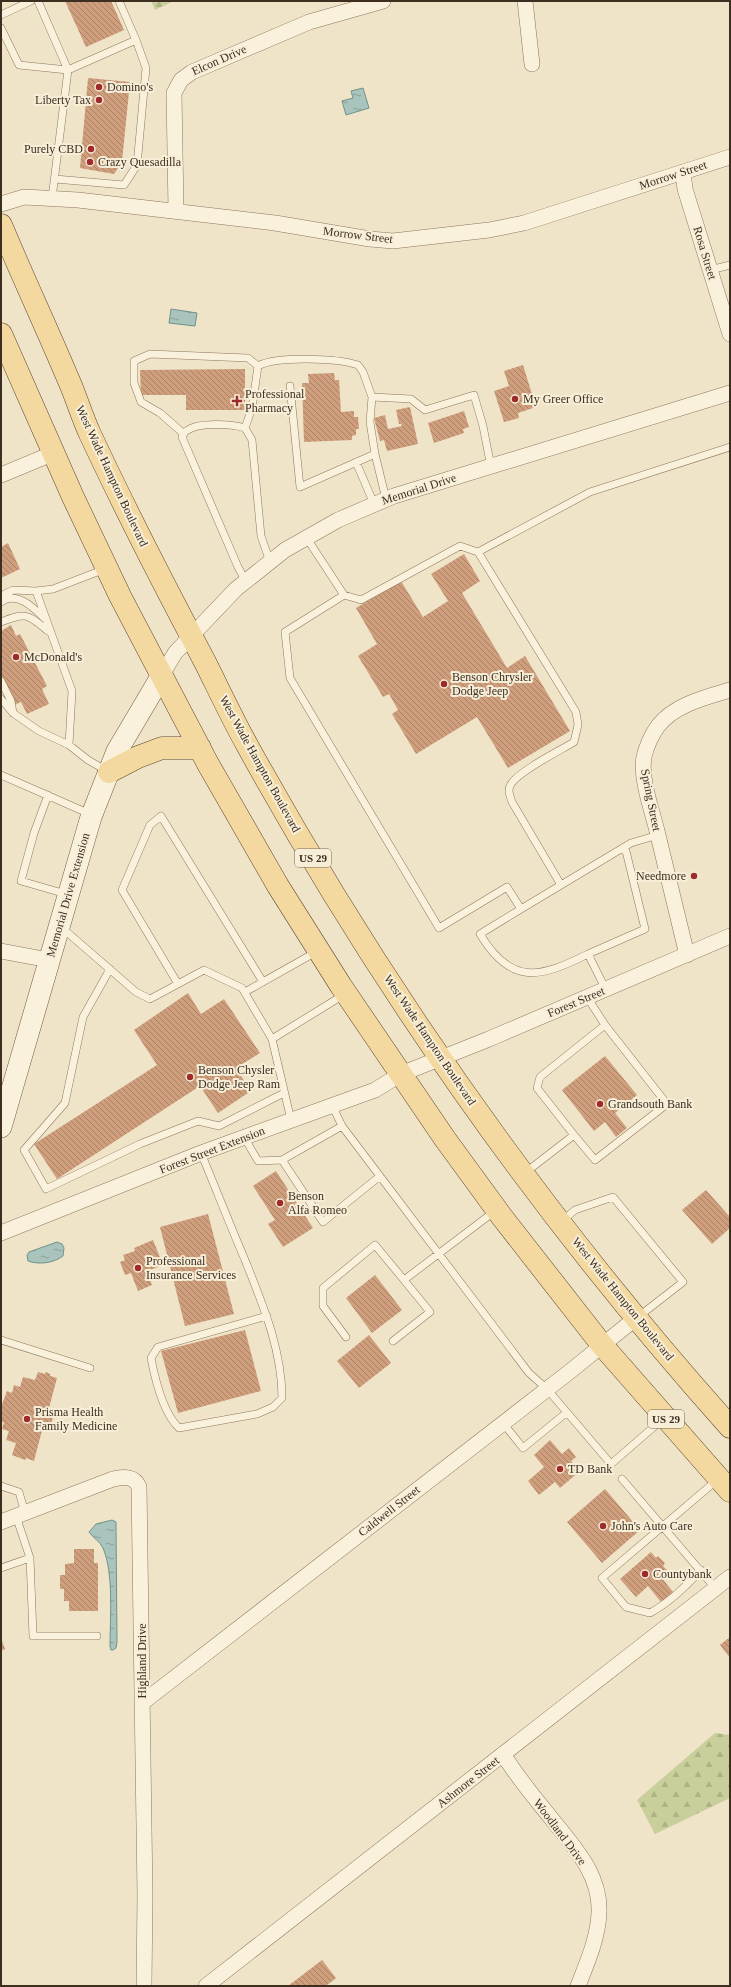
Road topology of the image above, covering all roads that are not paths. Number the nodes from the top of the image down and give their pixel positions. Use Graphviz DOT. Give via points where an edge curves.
graph roads {
  1 [pos="31,1"];
  2 [pos="38,1"];
  3 [pos="119,1"];
  4 [pos="383,1"];
  5 [pos="525,1"];
  6 [pos="1,15"];
  7 [pos="1,28"];
  8 [pos="136,40"];
  9 [pos="532,64"];
  10 [pos="68,70"];
  11 [pos="730,157"];
  12 [pos="682,172"];
  13 [pos="54,180"];
  14 [pos="52,198"];
  15 [pos="1,204"];
  16 [pos="176,210"];
  17 [pos="1,225"];
  18 [pos="730,265"];
  19 [pos="710,270"];
  20 [pos="1,334"];
  21 [pos="730,334"];
  22 [pos="258,366"];
  23 [pos="290,386"];
  24 [pos="730,393"];
  25 [pos="372,397"];
  26 [pos="245,428"];
  27 [pos="184,434"];
  28 [pos="730,447"];
  29 [pos="54,453"];
  30 [pos="375,454"];
  31 [pos="356,462"];
  32 [pos="491,467"];
  33 [pos="1,475"];
  34 [pos="380,501"];
  35 [pos="306,537"];
  36 [pos="478,552"];
  37 [pos="270,562"];
  38 [pos="107,568"];
  39 [pos="246,580"];
  40 [pos="36,591"];
  41 [pos="344,595"];
  42 [pos="1,596"];
  43 [pos="1,602"];
  44 [pos="44,618"];
  45 [pos="1,622"];
  46 [pos="50,632"];
  47 [pos="190,636"];
  48 [pos="162,675"];
  49 [pos="1,681"];
  50 [pos="730,690"];
  51 [pos="1,699"];
  52 [pos="13,713"];
  53 [pos="69,745"];
  54 [pos="200,748"];
  55 [pos="109,772"];
  56 [pos="1,775"];
  57 [pos="48,796"];
  58 [pos="92,814"];
  59 [pos="658,835"];
  60 [pos="625,847"];
  61 [pos="561,885"];
  62 [pos="68,895"];
  63 [pos="521,909"];
  64 [pos="59,926"];
  65 [pos="730,936"];
  66 [pos="318,950"];
  67 [pos="1,951"];
  68 [pos="588,954"];
  69 [pos="687,955"];
  70 [pos="49,960"];
  71 [pos="110,969"];
  72 [pos="263,982"];
  73 [pos="178,984"];
  74 [pos="606,990"];
  75 [pos="245,992"];
  76 [pos="346,993"];
  77 [pos="587,997"];
  78 [pos="604,1025"];
  79 [pos="272,1039"];
  80 [pos="442,1058"];
  81 [pos="421,1066"];
  82 [pos="401,1074"];
  83 [pos="284,1093"];
  84 [pos="332,1105"];
  85 [pos="291,1120"];
  86 [pos="342,1126"];
  87 [pos="1,1127"];
  88 [pos="574,1135"];
  89 [pos="244,1137"];
  90 [pos="201,1153"];
  91 [pos="282,1160"];
  92 [pos="524,1174"];
  93 [pos="380,1176"];
  94 [pos="497,1209"];
  95 [pos="561,1222"];
  96 [pos="1,1233"];
  97 [pos="438,1253"];
  98 [pos="404,1280"];
  99 [pos="267,1316"];
  100 [pos="636,1318"];
  101 [pos="346,1337"];
  102 [pos="1,1340"];
  103 [pos="393,1341"];
  104 [pos="602,1346"];
  105 [pos="90,1368"];
  106 [pos="547,1389"];
  107 [pos="566,1413"];
  108 [pos="665,1417"];
  109 [pos="503,1423"];
  110 [pos="730,1427"];
  111 [pos="622,1479"];
  112 [pos="724,1485"];
  113 [pos="1,1486"];
  114 [pos="20,1515"];
  115 [pos="1,1522"];
  116 [pos="663,1526"];
  117 [pos="30,1558"];
  118 [pos="1,1568"];
  119 [pos="701,1570"];
  120 [pos="730,1577"];
  121 [pos="716,1589"];
  122 [pos="97,1636"];
  123 [pos="142,1703"];
  124 [pos="503,1754"];
  125 [pos="144,1986"];
  126 [pos="206,1986"];
  127 [pos="578,1986"];
  1 -- 6 [label="lane"];
  2 -- 10 [label="lane"];
  3 -- 8 [label="lane"];
  4 -- 16 [label="street, Elcon Drive" via="308,22 192,72 181,80 174,94"];
  5 -- 9 [label="street"];
  7 -- 10 [label="lane" via="19,65"];
  8 -- 10 [label="lane"];
  8 -- 13 [label="lane" via="146,68 137,165 124,185"];
  10 -- 13 [label="lane"];
  11 -- 12 [label="street, Morrow Street"];
  12 -- 16 [label="street, Morrow Street" via="524,223 489,230 393,241"];
  12 -- 19 [label="street, Rosa Street"];
  13 -- 14 [label="lane"];
  14 -- 15 [label="street, Morrow Street" via="24,197"];
  14 -- 16 [label="street, Morrow Street"];
  17 -- 47 [label="main road, West Wade Hampton Boulevard / US 29" via="73,389 88,430"];
  18 -- 19 [label="lane"];
  19 -- 21 [label="street, Rosa Street"];
  20 -- 29 [label="main road, US 29"];
  22 -- 25 [label="lane" via="265,362 344,360 358,365"];
  22 -- 26 [label="lane" via="252,408"];
  22 -- 27 [label="lane" via="248,358 150,354 134,361 134,383 141,402 160,413"];
  23 -- 31 [label="lane" via="300,487"];
  24 -- 32 [label="street, Memorial Drive"];
  25 -- 30 [label="lane" via="370,422"];
  25 -- 32 [label="lane" via="411,400 425,410 474,395"];
  26 -- 27 [label="lane" via="236,425 197,426 186,430"];
  26 -- 37 [label="lane" via="252,440 261,536"];
  27 -- 39 [label="lane" via="182,437"];
  28 -- 36 [label="lane" via="590,492"];
  29 -- 33 [label="street"];
  29 -- 38 [label="main road, US 29"];
  30 -- 31 [label="lane"];
  30 -- 34 [label="lane"];
  31 -- 34 [label="lane"];
  32 -- 34 [label="street, Memorial Drive"];
  34 -- 35 [label="street, Memorial Drive"];
  35 -- 37 [label="street, Memorial Drive"];
  35 -- 41 [label="lane"];
  36 -- 41 [label="lane" via="460,546 361,600"];
  36 -- 61 [label="lane" via="576,712 578,725 574,742 518,776 510,785 509,793"];
  37 -- 39 [label="street, Memorial Drive"];
  38 -- 40 [label="lane" via="53,589"];
  38 -- 48 [label="main road, US 29"];
  39 -- 47 [label="street, Memorial Drive"];
  40 -- 42 [label="lane" via="13,590"];
  40 -- 44 [label="lane"];
  41 -- 63 [label="lane" via="285,632 290,678 439,928 507,887"];
  43 -- 44 [label="lane" via="18,599 30,604"];
  44 -- 46 [label="lane"];
  45 -- 46 [label="lane" via="20,615 31,617"];
  46 -- 53 [label="lane" via="72,691"];
  47 -- 48 [label="street, Memorial Drive" via="175,653"];
  47 -- 80 [label="main road, West Wade Hampton Boulevard / US 29" via="246,743 316,863 377,962"];
  48 -- 54 [label="main road, US 29"];
  48 -- 55 [label="street, Memorial Drive Extension" via="117,751"];
  49 -- 52 [label="lane" via="11,701"];
  50 -- 59 [label="street, Spring Street" via="675,712 658,726 650,741 644,757 644,770"];
  51 -- 52 [label="lane"];
  52 -- 53 [label="lane" via="39,731"];
  53 -- 55 [label="lane"];
  54 -- 55 [label="main road" via="162,748"];
  54 -- 66 [label="main road, US 29" via="278,886"];
  55 -- 58 [label="street, Memorial Drive Extension"];
  56 -- 57 [label="lane"];
  57 -- 58 [label="lane"];
  57 -- 62 [label="lane" via="34,832 21,881"];
  58 -- 62 [label="street, Memorial Drive Extension"];
  59 -- 60 [label="lane"];
  59 -- 69 [label="street, Spring Street"];
  60 -- 61 [label="lane"];
  60 -- 68 [label="lane" via="645,929"];
  61 -- 63 [label="lane"];
  62 -- 64 [label="street, Memorial Drive Extension"];
  63 -- 68 [label="lane" via="480,934 494,955 506,965 529,974 542,973"];
  64 -- 70 [label="street, Memorial Drive Extension"];
  64 -- 71 [label="lane"];
  65 -- 69 [label="street, Forest Street"];
  66 -- 72 [label="lane"];
  66 -- 76 [label="main road, US 29"];
  67 -- 70 [label="street"];
  68 -- 74 [label="lane"];
  69 -- 74 [label="street, Forest Street"];
  70 -- 87 [label="street, Memorial Drive Extension" via="10,1086"];
  71 -- 73 [label="lane" via="136,992 150,999"];
  71 -- 83 [label="lane" via="83,1017 65,1103 24,1150 46,1189 140,1144 198,1121 219,1126"];
  72 -- 73 [label="lane" via="161,816 150,825 122,890"];
  72 -- 75 [label="lane"];
  73 -- 75 [label="lane" via="204,970 242,988"];
  74 -- 77 [label="street, Forest Street"];
  75 -- 79 [label="lane"];
  76 -- 79 [label="lane"];
  76 -- 82 [label="main road, US 29"];
  77 -- 78 [label="lane"];
  77 -- 80 [label="street, Forest Street"];
  78 -- 88 [label="lane" via="540,1077 537,1088"];
  78 -- 88 [label="lane" via="668,1104 595,1160"];
  79 -- 83 [label="lane"];
  80 -- 81 [label="street, Forest Street"];
  80 -- 92 [label="main road, West Wade Hampton Boulevard / US 29"];
  81 -- 82 [label="street, Forest Street Extension"];
  82 -- 84 [label="street, Forest Street Extension" via="375,1090"];
  82 -- 94 [label="main road, US 29"];
  83 -- 85 [label="lane"];
  84 -- 85 [label="street, Forest Street Extension"];
  84 -- 86 [label="lane"];
  85 -- 89 [label="street, Forest Street Extension"];
  86 -- 91 [label="lane"];
  86 -- 93 [label="lane"];
  88 -- 92 [label="lane"];
  89 -- 90 [label="street, Forest Street Extension"];
  89 -- 91 [label="lane" via="258,1161"];
  90 -- 96 [label="street, Forest Street Extension"];
  90 -- 99 [label="lane"];
  91 -- 93 [label="lane" via="323,1222"];
  92 -- 95 [label="main road, West Wade Hampton Boulevard / US 29"];
  93 -- 97 [label="lane"];
  94 -- 97 [label="lane"];
  94 -- 104 [label="main road, US 29"];
  95 -- 100 [label="main road, West Wade Hampton Boulevard / US 29"];
  95 -- 100 [label="lane" via="575,1210 613,1197 683,1282"];
  97 -- 98 [label="lane"];
  97 -- 106 [label="lane" via="529,1373"];
  98 -- 101 [label="lane" via="375,1245 323,1288 323,1306"];
  98 -- 103 [label="lane" via="430,1312"];
  99 -- 99 [label="lane" via="279,1361 282,1398 273,1408 257,1414 179,1428 172,1421 155,1379 151,1358 158,1347"];
  100 -- 104 [label="street, Caldwell Street"];
  100 -- 110 [label="main road, West Wade Hampton Boulevard / US 29"];
  102 -- 105 [label="lane"];
  104 -- 106 [label="street, Caldwell Street"];
  104 -- 108 [label="main road, US 29"];
  106 -- 107 [label="lane"];
  106 -- 109 [label="street, Caldwell Street"];
  107 -- 108 [label="lane" via="611,1464"];
  107 -- 109 [label="lane" via="523,1448"];
  108 -- 112 [label="main road, US 29"];
  109 -- 123 [label="street, Caldwell Street"];
  111 -- 116 [label="lane"];
  112 -- 116 [label="lane"];
  113 -- 114 [label="lane" via="19,1492"];
  114 -- 115 [label="street, Highland Drive"];
  114 -- 117 [label="lane"];
  114 -- 123 [label="street, Highland Drive" via="113,1479 126,1476 137,1481 141,1496"];
  116 -- 119 [label="lane"];
  116 -- 119 [label="lane" via="602,1578 626,1607 650,1613 683,1589"];
  117 -- 118 [label="lane"];
  117 -- 122 [label="lane" via="33,1636"];
  119 -- 121 [label="lane"];
  120 -- 121 [label="street, Ashmore Street"];
  121 -- 124 [label="street, Ashmore Street"];
  123 -- 125 [label="street, Highland Drive"];
  124 -- 126 [label="street, Ashmore Street"];
  124 -- 127 [label="street, Woodland Drive" via="515,1773 581,1856 595,1884 599,1912 597,1928"];
}
